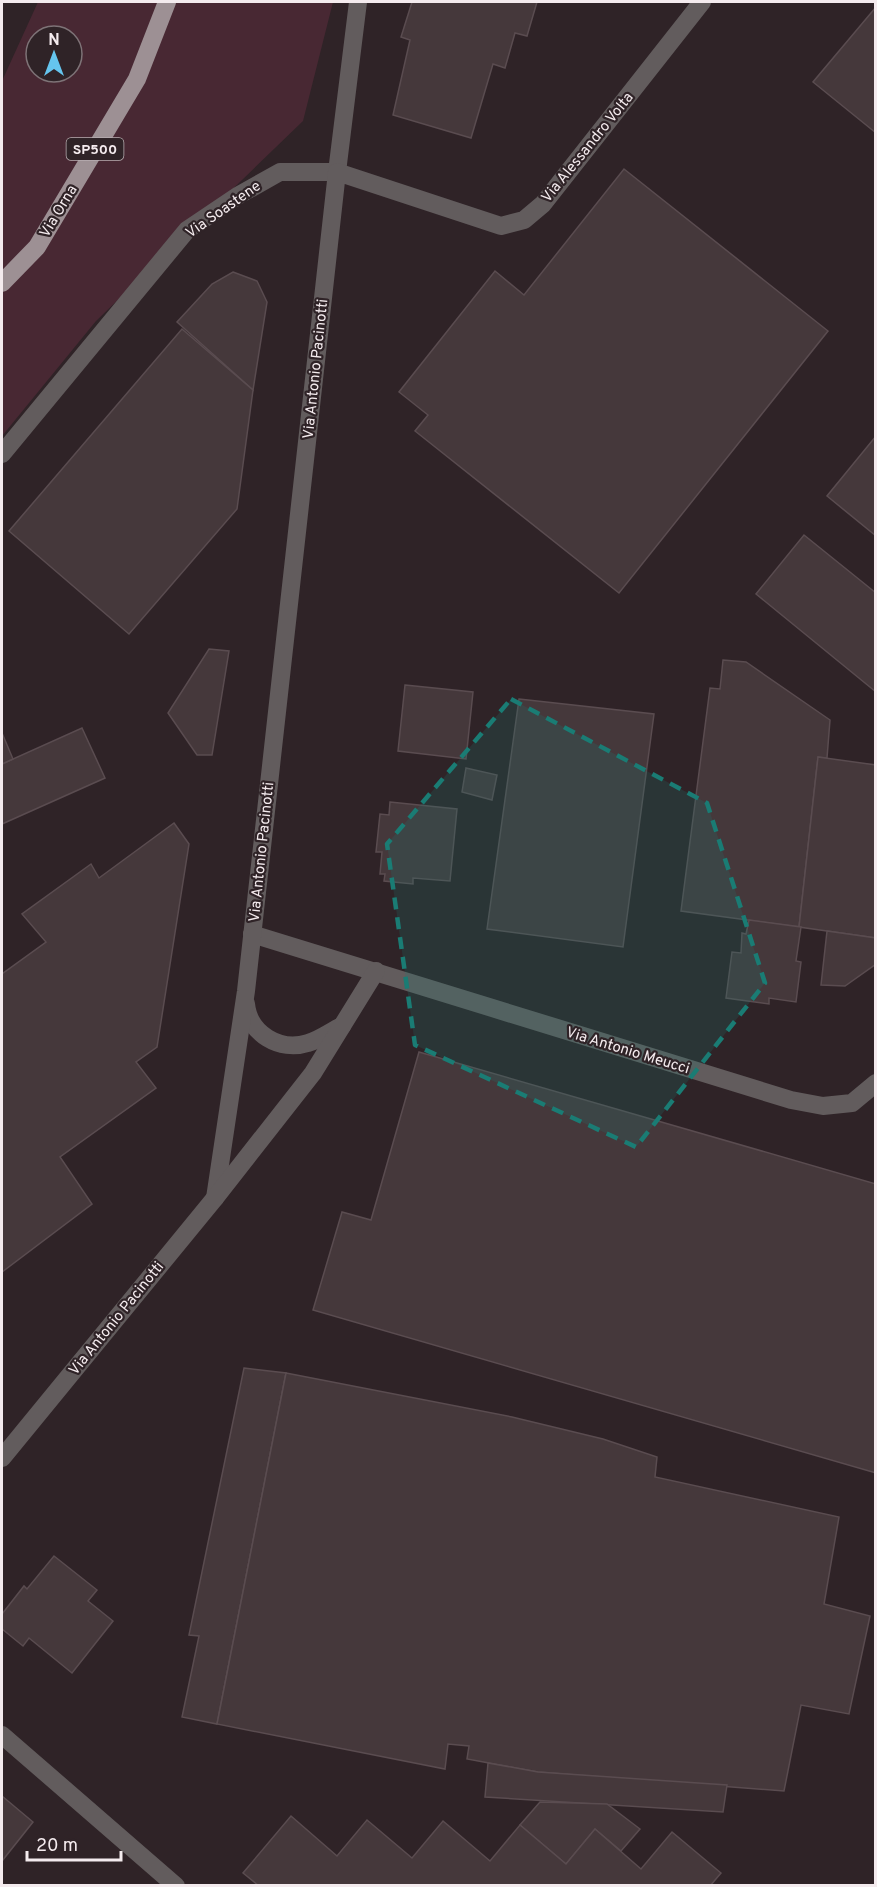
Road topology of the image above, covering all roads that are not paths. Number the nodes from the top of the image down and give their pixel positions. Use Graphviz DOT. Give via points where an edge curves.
graph roads {
  1 [pos="167,2"];
  2 [pos="358,2"];
  3 [pos="702,2"];
  4 [pos="337,171"];
  5 [pos="2,283"];
  6 [pos="2,454"];
  7 [pos="252,934"];
  8 [pos="376,971"];
  9 [pos="246,990"];
  10 [pos="343,1025"];
  11 [pos="876,1083"];
  12 [pos="215,1197"];
  13 [pos="2,1458"];
  14 [pos="2,1735"];
  15 [pos="176,1886"];
  1 -- 5 [label="main road, Via Orna / SP500" via="137,79 37,247"];
  2 -- 4 [label="street"];
  3 -- 4 [label="street, Via Alessandro Volta" via="543,204 524,220 501,226"];
  4 -- 6 [label="street, Via Soastene" via="280,171 187,230"];
  4 -- 7 [label="street, Via Antonio Pacinotti"];
  7 -- 8 [label="street, Via Antonio Meucci"];
  7 -- 9 [label="street, Via Antonio Pacinotti"];
  8 -- 10 [label="street"];
  8 -- 11 [label="street, Via Antonio Meucci" via="791,1100 823,1106 852,1103"];
  9 -- 10 [label="street" via="246,1007 252,1023 277,1044 309,1043"];
  9 -- 12 [label="street, Via Antonio Pacinotti"];
  10 -- 12 [label="street" via="313,1073"];
  12 -- 13 [label="street, Via Antonio Pacinotti"];
  14 -- 15 [label="street"];
}
